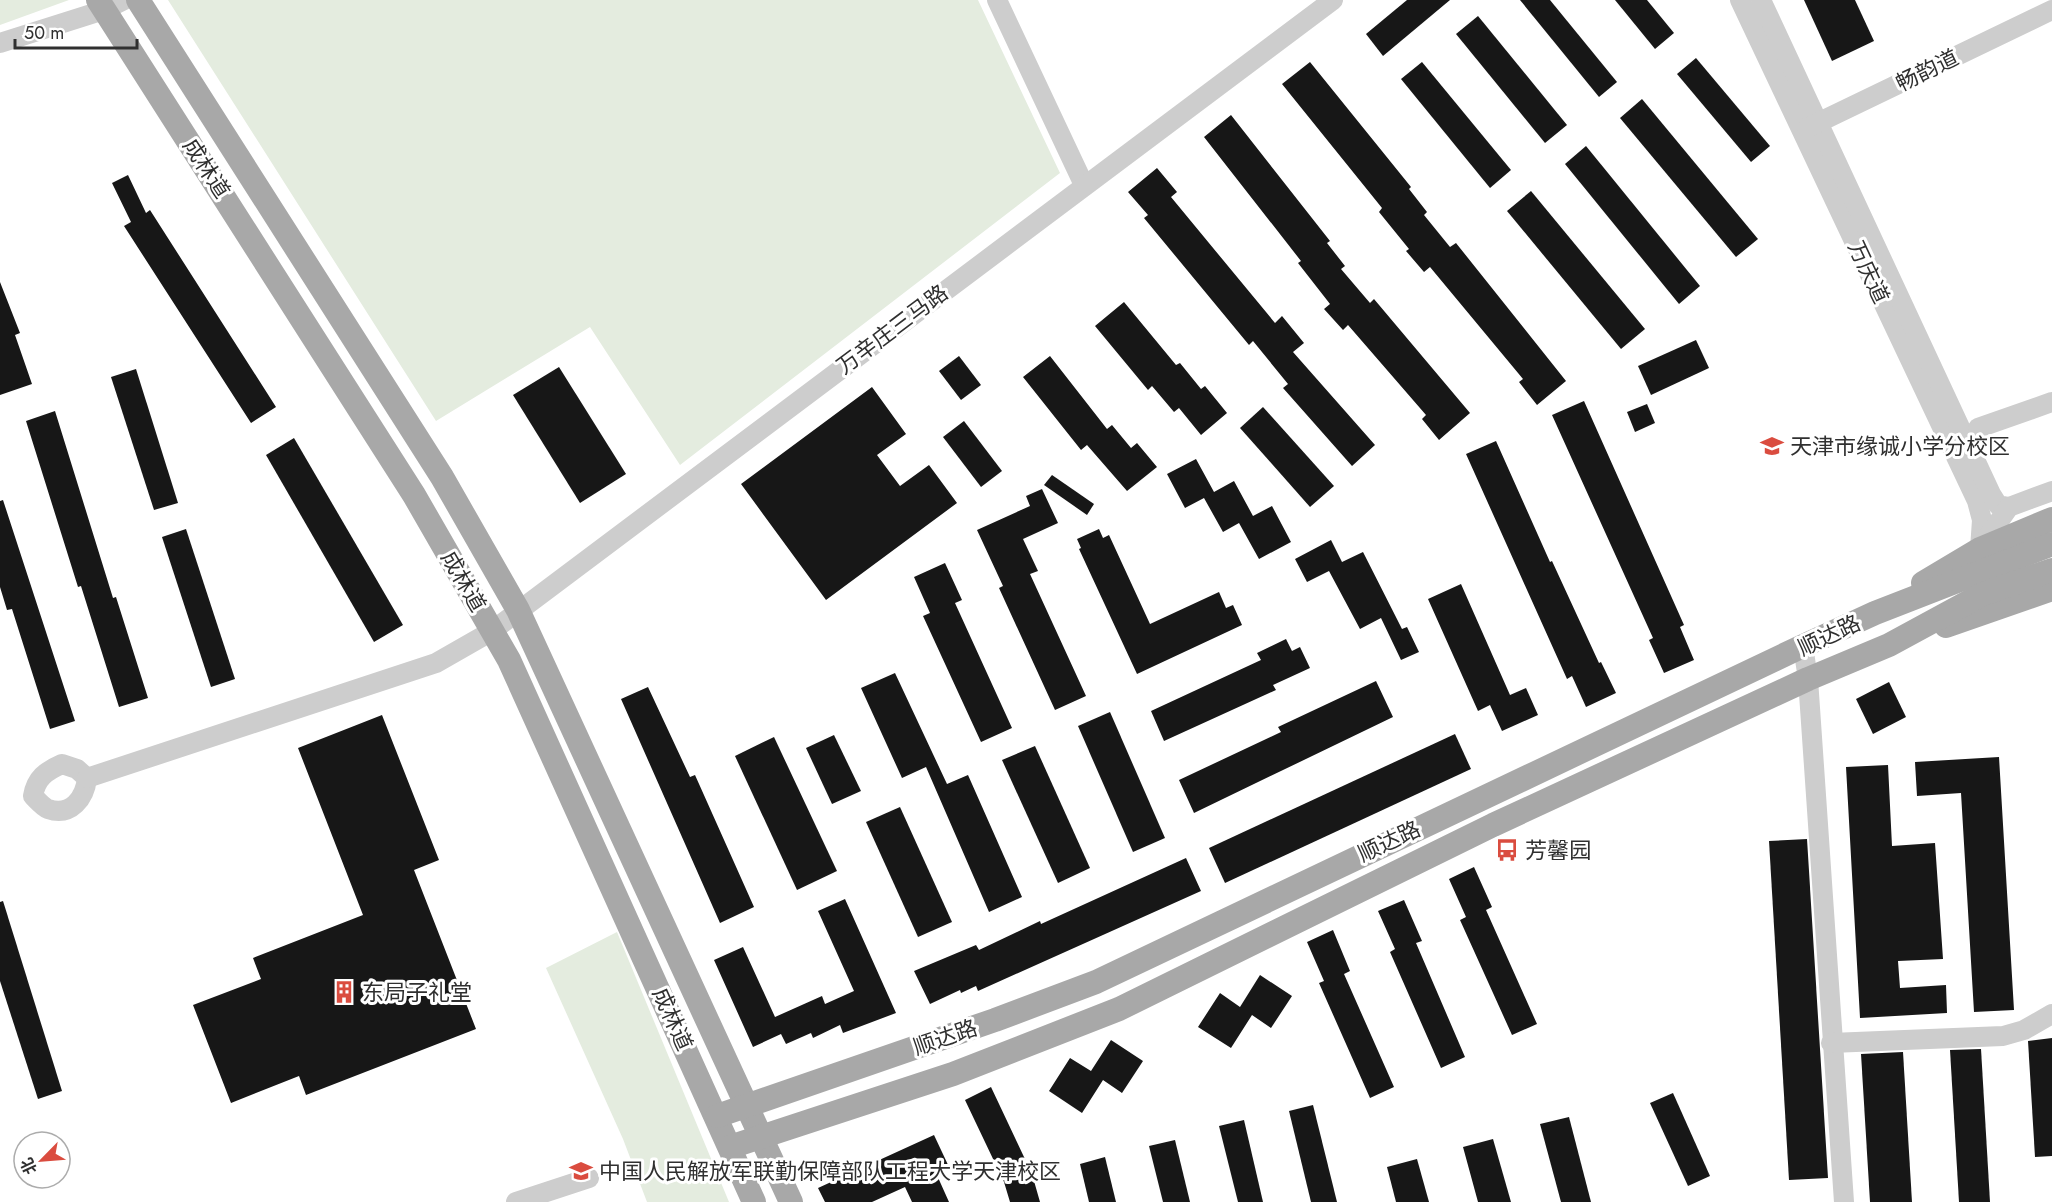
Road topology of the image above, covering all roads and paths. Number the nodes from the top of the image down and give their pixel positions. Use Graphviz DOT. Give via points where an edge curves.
graph roads {
  1 [pos="138,0"];
  2 [pos="996,0"];
  3 [pos="1333,0"];
  4 [pos="1740,0"];
  5 [pos="1761,0"];
  6 [pos="109,3"];
  7 [pos="2052,10"];
  8 [pos="0,43"];
  9 [pos="1810,126"];
  10 [pos="1084,185"];
  11 [pos="2052,402"];
  12 [pos="1978,428"];
  13 [pos="2052,491"];
  14 [pos="2009,507"];
  15 [pos="2052,519"];
  16 [pos="2052,544"];
  17 [pos="1980,549"];
  18 [pos="2052,570"];
  19 [pos="1979,584"];
  20 [pos="2052,589"];
  21 [pos="518,610"];
  22 [pos="1875,614"];
  23 [pos="492,631"];
  24 [pos="1889,645"];
  25 [pos="1803,646"];
  26 [pos="1808,679"];
  27 [pos="87,778"];
  28 [pos="2052,1014"];
  29 [pos="1832,1043"];
  30 [pos="748,1105"];
  31 [pos="717,1116"];
  32 [pos="762,1137"];
  33 [pos="730,1147"];
  34 [pos="589,1178"];
  35 [pos="516,1202"];
  36 [pos="754,1202"];
  37 [pos="791,1202"];
  38 [pos="1844,1202"];
  1 -- 21 [label="main road, 成林道" via="442,477"];
  2 -- 10 [label="street"];
  3 -- 10 [label="street, 万辛庄三马路"];
  4 -- 9 [label="street, 万庆道"];
  5 -- 9 [label="street, 万庆道"];
  6 -- 8 [label="street"];
  6 -- 23 [label="main road, 成林道" via="414,495"];
  7 -- 9 [label="street, 畅韵道"];
  9 -- 14 [label="street, 万庆道" via="1991,494 1998,505"];
  9 -- 17 [label="street, 万庆道" via="1977,501 1982,520"];
  10 -- 21 [label="street, 万辛庄三马路"];
  11 -- 12 [label="street"];
  13 -- 14 [label="street"];
  14 -- 17 [label="street"];
  15 -- 17 [label="main road"];
  16 -- 19 [label="main road, 顺达路"];
  17 -- 22 [label="main road"];
  18 -- 19 [label="main road, 顺达路"];
  19 -- 22 [label="main road, 顺达路"];
  19 -- 24 [label="main road, 顺达路"];
  20 -- 24 [label="main road"];
  21 -- 23 [label="street, 万辛庄三马路"];
  21 -- 30 [label="main road, 成林道"];
  22 -- 25 [label="main road, 顺达路"];
  23 -- 27 [label="street, 万辛庄三马路" via="436,663"];
  23 -- 31 [label="main road, 成林道" via="553,755"];
  24 -- 26 [label="main road, 顺达路"];
  25 -- 26 [label="street"];
  25 -- 30 [label="main road, 顺达路" via="1096,982"];
  26 -- 29 [label="street"];
  26 -- 32 [label="main road, 顺达路" via="1493,825 1119,1009 953,1074"];
  28 -- 29 [label="street" via="2024,1030 2003,1036"];
  29 -- 38 [label="street"];
  30 -- 31 [label="main road, 顺达路"];
  30 -- 32 [label="main road, 成林道"];
  31 -- 33 [label="main road, 成林道"];
  32 -- 33 [label="main road, 顺达路"];
  32 -- 37 [label="main road, 成林道"];
  33 -- 36 [label="main road, 成林道"];
  34 -- 35 [label="street"];
}
